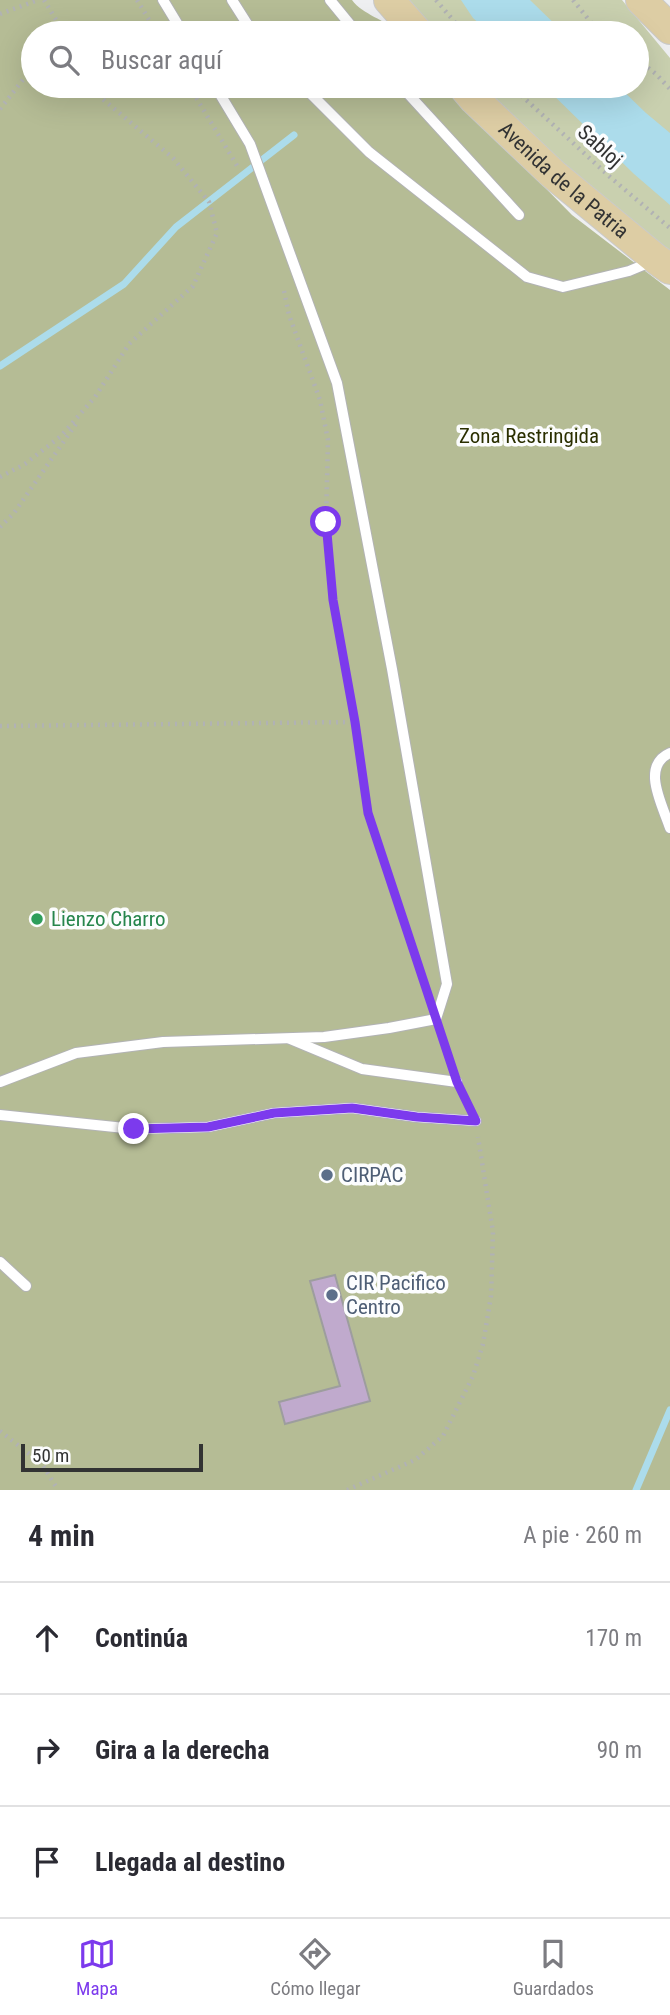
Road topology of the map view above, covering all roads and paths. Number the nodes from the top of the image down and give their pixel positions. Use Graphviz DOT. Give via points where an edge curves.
graph roads {
  1 [pos="41,0"];
  2 [pos="137,0"];
  3 [pos="163,0"];
  4 [pos="232,0"];
  5 [pos="330,0"];
  6 [pos="389,0"];
  7 [pos="436,0"];
  8 [pos="573,0"];
  9 [pos="640,0"];
  10 [pos="0,14"];
  11 [pos="55,21"];
  12 [pos="150,21"];
  13 [pos="176,21"];
  14 [pos="245,21"];
  15 [pos="347,21"];
  16 [pos="407,21"];
  17 [pos="454,21"];
  18 [pos="590,21"];
  19 [pos="669,29"];
  20 [pos="649,68"];
  21 [pos="21,82"];
  22 [pos="670,89"];
  23 [pos="101,98"];
  24 [pos="196,98"];
  25 [pos="222,98"];
  26 [pos="315,98"];
  27 [pos="412,98"];
  28 [pos="473,98"];
  29 [pos="524,98"];
  30 [pos="0,109"];
  31 [pos="243,175"];
  32 [pos="519,215"];
  33 [pos="670,228"];
  34 [pos="665,263"];
  35 [pos="284,290"];
  36 [pos="94,397"];
  37 [pos="0,477"];
  38 [pos="0,527"];
  39 [pos="355,722"];
  40 [pos="0,726"];
  41 [pos="670,753"];
  42 [pos="670,828"];
  43 [pos="436,1019"];
  44 [pos="286,1038"];
  45 [pos="0,1082"];
  46 [pos="457,1082"];
  47 [pos="0,1115"];
  48 [pos="476,1121"];
  49 [pos="0,1262"];
  50 [pos="26,1286"];
  51 [pos="0,1432"];
  52 [pos="58,1490"];
  53 [pos="347,1490"];
  1 -- 10 [label="path"];
  1 -- 11 [label="path"];
  2 -- 12 [label="path"];
  3 -- 13 [label="lane"];
  4 -- 14 [label="lane"];
  5 -- 15 [label="lane"];
  6 -- 16 [label="main road"];
  7 -- 17 [label="path"];
  8 -- 18 [label="path"];
  9 -- 19 [label="main road"];
  20 -- 22 [label="path"];
  21 -- 30 [label="path"];
  23 -- 36 [label="path" via="173,158 209,202 217,233 193,286 129,344"];
  24 -- 31 [label="path"];
  25 -- 43 [label="lane" via="250,144 337,383 447,984"];
  26 -- 34 [label="lane" via="369,152 527,277 563,287"];
  27 -- 32 [label="lane"];
  28 -- 34 [label="main road, Avenida de la Patria" via="553,174"];
  29 -- 33 [label="path, Sabloj"];
  35 -- 39 [label="path" via="320,400 328,440 328,548"];
  36 -- 37 [label="path" via="61,436"];
  36 -- 38 [label="path"];
  39 -- 40 [label="path"];
  39 -- 43 [label="path" via="368,813"];
  41 -- 42 [label="lane" via="656,766 654,778"];
  43 -- 44 [label="lane" via="324,1037"];
  43 -- 46 [label="path"];
  44 -- 45 [label="lane" via="163,1042 76,1053"];
  44 -- 46 [label="lane" via="362,1069"];
  47 -- 48 [label="lane" via="134,1129 208,1127 274,1113 352,1108"];
  48 -- 53 [label="path" via="493,1232 491,1296 473,1376 443,1436 415,1460"];
  49 -- 50 [label="lane"];
  51 -- 52 [label="path" via="42,1464"];
}
